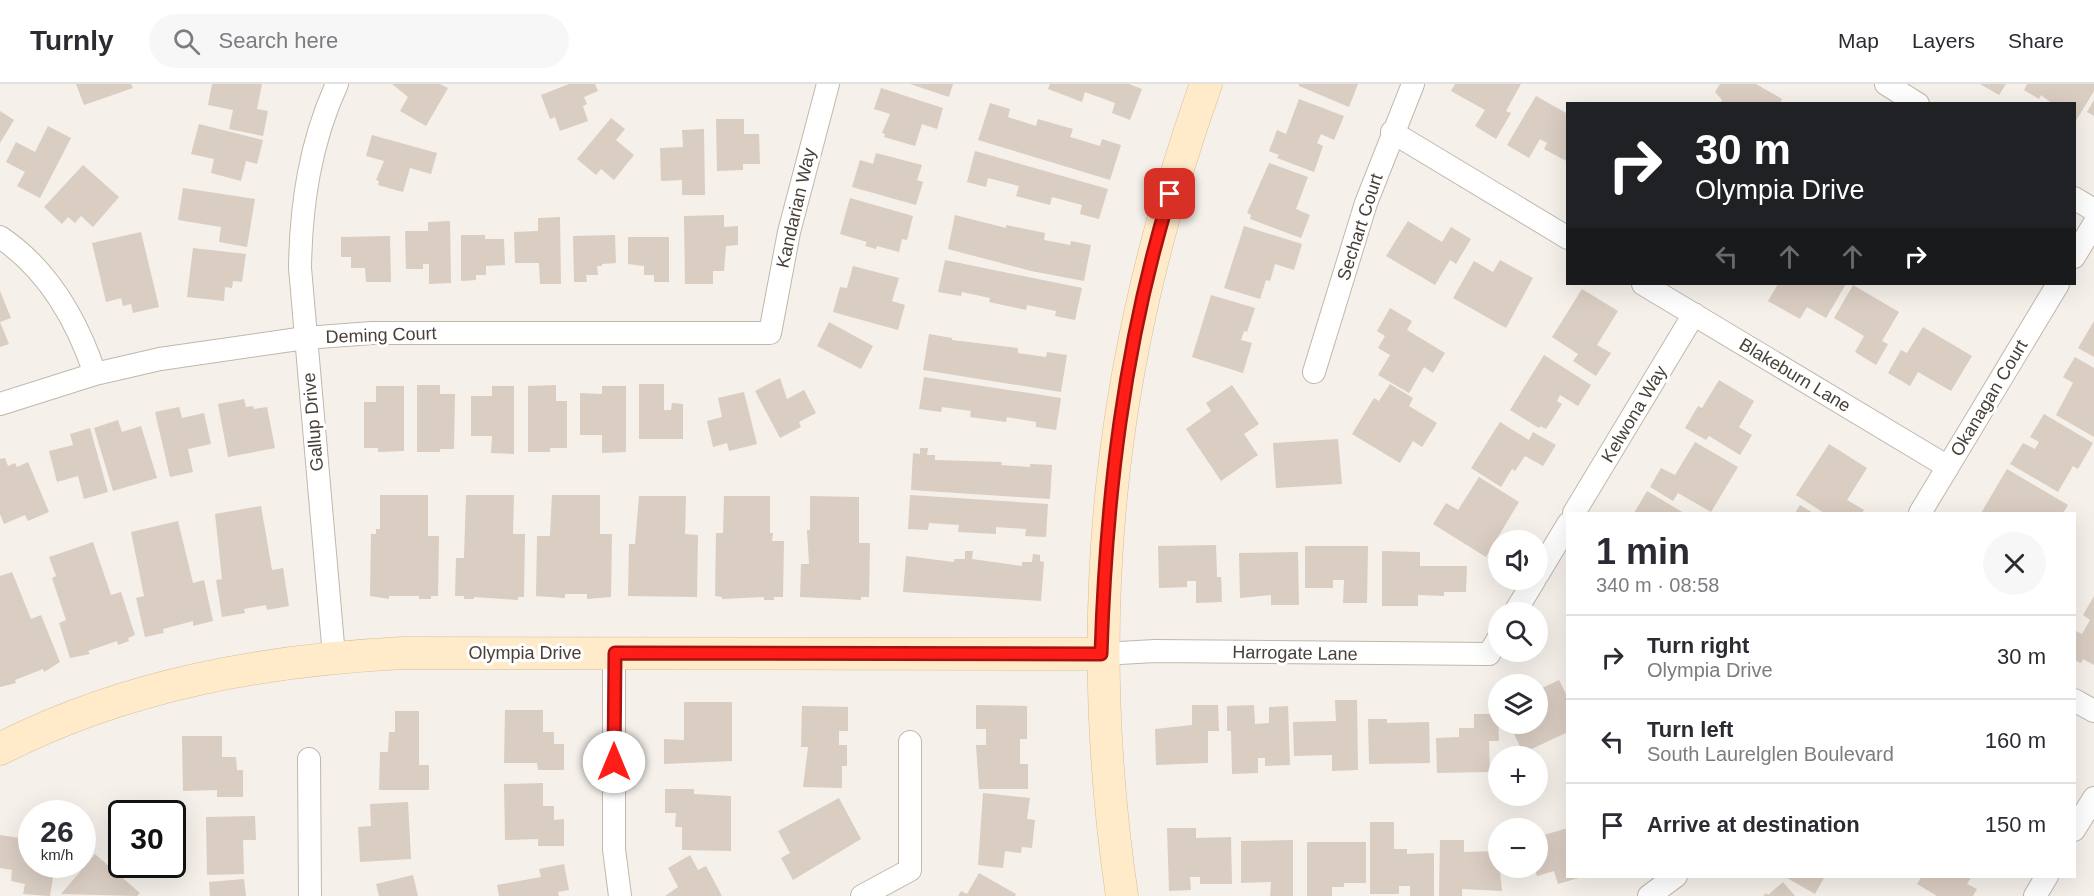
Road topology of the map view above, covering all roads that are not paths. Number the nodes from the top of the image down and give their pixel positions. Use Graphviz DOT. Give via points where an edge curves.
graph roads {
  1 [pos="337,84"];
  2 [pos="828,84"];
  3 [pos="1206,84"];
  4 [pos="1413,84"];
  5 [pos="1886,84"];
  6 [pos="1915,102"];
  7 [pos="1392,132"];
  8 [pos="2076,199"];
  9 [pos="2094,210"];
  10 [pos="2094,224"];
  11 [pos="0,237"];
  12 [pos="1566,237"];
  13 [pos="2076,254"];
  14 [pos="1645,285"];
  15 [pos="2057,285"];
  16 [pos="1694,314"];
  17 [pos="770,333"];
  18 [pos="306,338"];
  19 [pos="1314,372"];
  20 [pos="95,374"];
  21 [pos="0,404"];
  22 [pos="1948,467"];
  23 [pos="1575,512"];
  24 [pos="1921,512"];
  25 [pos="1566,527"];
  26 [pos="1548,557"];
  27 [pos="1488,647"];
  28 [pos="615,653"];
  29 [pos="1101,654"];
  30 [pos="334,656"];
  31 [pos="2076,701"];
  32 [pos="2094,711"];
  33 [pos="910,741"];
  34 [pos="0,749"];
  35 [pos="309,759"];
  36 [pos="2094,798"];
  37 [pos="2076,827"];
  38 [pos="1673,878"];
  39 [pos="2046,878"];
  40 [pos="310,896"];
  41 [pos="621,896"];
  42 [pos="862,896"];
  43 [pos="1122,896"];
  44 [pos="1648,896"];
  45 [pos="2035,896"];
  1 -- 18 [label="street, Gallup Drive" via="316,140 306,182 300,268"];
  2 -- 17 [label="street, Kandarian Way" via="789,232"];
  3 -- 29 [label="street" via="1158,234 1122,400 1110,495"];
  4 -- 7 [label="street, Sechart Court"];
  5 -- 6 [label="street"];
  7 -- 12 [label="street"];
  7 -- 19 [label="street, Sechart Court" via="1366,202"];
  8 -- 9 [label="street"];
  10 -- 13 [label="street"];
  11 -- 20 [label="street" via="29,260 52,286 84,341"];
  14 -- 16 [label="street, Blakeburn Lane"];
  15 -- 22 [label="street, Okanagan Court"];
  16 -- 22 [label="street, Blakeburn Lane"];
  16 -- 23 [label="street, Kelwona Way"];
  17 -- 18 [label="street, Deming Court" via="372,333"];
  18 -- 20 [label="street, Deming Court" via="160,359"];
  18 -- 30 [label="street, Gallup Drive"];
  20 -- 21 [label="street, Deming Court"];
  22 -- 24 [label="street, Okanagan Court"];
  25 -- 26 [label="street"];
  27 -- 29 [label="street, Harrogate Lane"];
  28 -- 29 [label="street, Olympia Drive"];
  28 -- 30 [label="street, Olympia Drive" via="403,652"];
  28 -- 41 [label="street" via="614,849"];
  29 -- 43 [label="street" via="1105,756"];
  30 -- 34 [label="street, Olympia Drive" via="202,677 138,694"];
  31 -- 32 [label="street"];
  33 -- 42 [label="street" via="910,870"];
  35 -- 40 [label="street"];
  36 -- 37 [label="street"];
  38 -- 44 [label="street"];
  39 -- 45 [label="street"];
}
